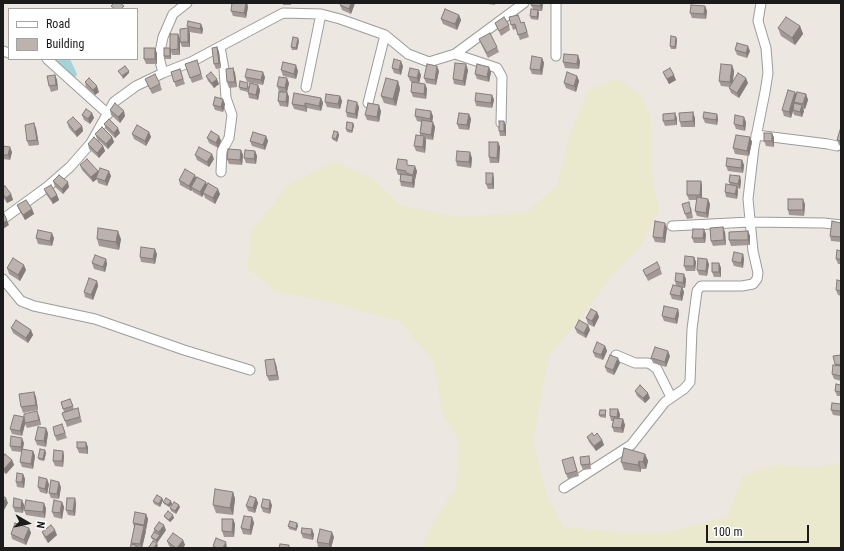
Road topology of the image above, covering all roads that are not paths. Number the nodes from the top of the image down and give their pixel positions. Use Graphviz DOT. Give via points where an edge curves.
graph roads {
  1 [pos="187,3"];
  2 [pos="524,3"];
  3 [pos="556,3"];
  4 [pos="761,3"];
  5 [pos="321,14"];
  6 [pos="385,35"];
  7 [pos="220,47"];
  8 [pos="455,54"];
  9 [pos="556,56"];
  10 [pos="48,60"];
  11 [pos="163,73"];
  12 [pos="306,87"];
  13 [pos="368,103"];
  14 [pos="108,114"];
  15 [pos="502,123"];
  16 [pos="756,135"];
  17 [pos="837,146"];
  18 [pos="221,172"];
  19 [pos="3,219"];
  20 [pos="750,222"];
  21 [pos="841,225"];
  22 [pos="672,226"];
  23 [pos="3,279"];
  24 [pos="616,355"];
  25 [pos="250,370"];
  26 [pos="671,397"];
  27 [pos="564,488"];
  1 -- 11 [label="street" via="173,14 163,37 159,57"];
  2 -- 8 [label="street"];
  3 -- 9 [label="street"];
  4 -- 16 [label="street" via="758,21 766,48 768,73"];
  5 -- 6 [label="street"];
  5 -- 7 [label="street" via="283,13"];
  5 -- 12 [label="street"];
  6 -- 8 [label="street" via="408,54 429,62"];
  6 -- 13 [label="street"];
  7 -- 11 [label="street"];
  7 -- 18 [label="street" via="226,98 232,115 229,138 222,152"];
  8 -- 15 [label="street" via="497,68 502,78"];
  10 -- 14 [label="street"];
  11 -- 14 [label="street" via="136,86 114,102"];
  14 -- 19 [label="street" via="91,143 70,166 47,187"];
  16 -- 17 [label="street"];
  16 -- 20 [label="street" via="748,199"];
  20 -- 21 [label="street"];
  20 -- 22 [label="street"];
  20 -- 26 [label="street" via="757,279 753,284 742,286 700,286 697,291 692,329 690,382"];
  23 -- 25 [label="street" via="21,301 34,306 95,319"];
  24 -- 26 [label="street" via="635,363 652,365 657,369"];
  26 -- 27 [label="street" via="631,445"];
}
